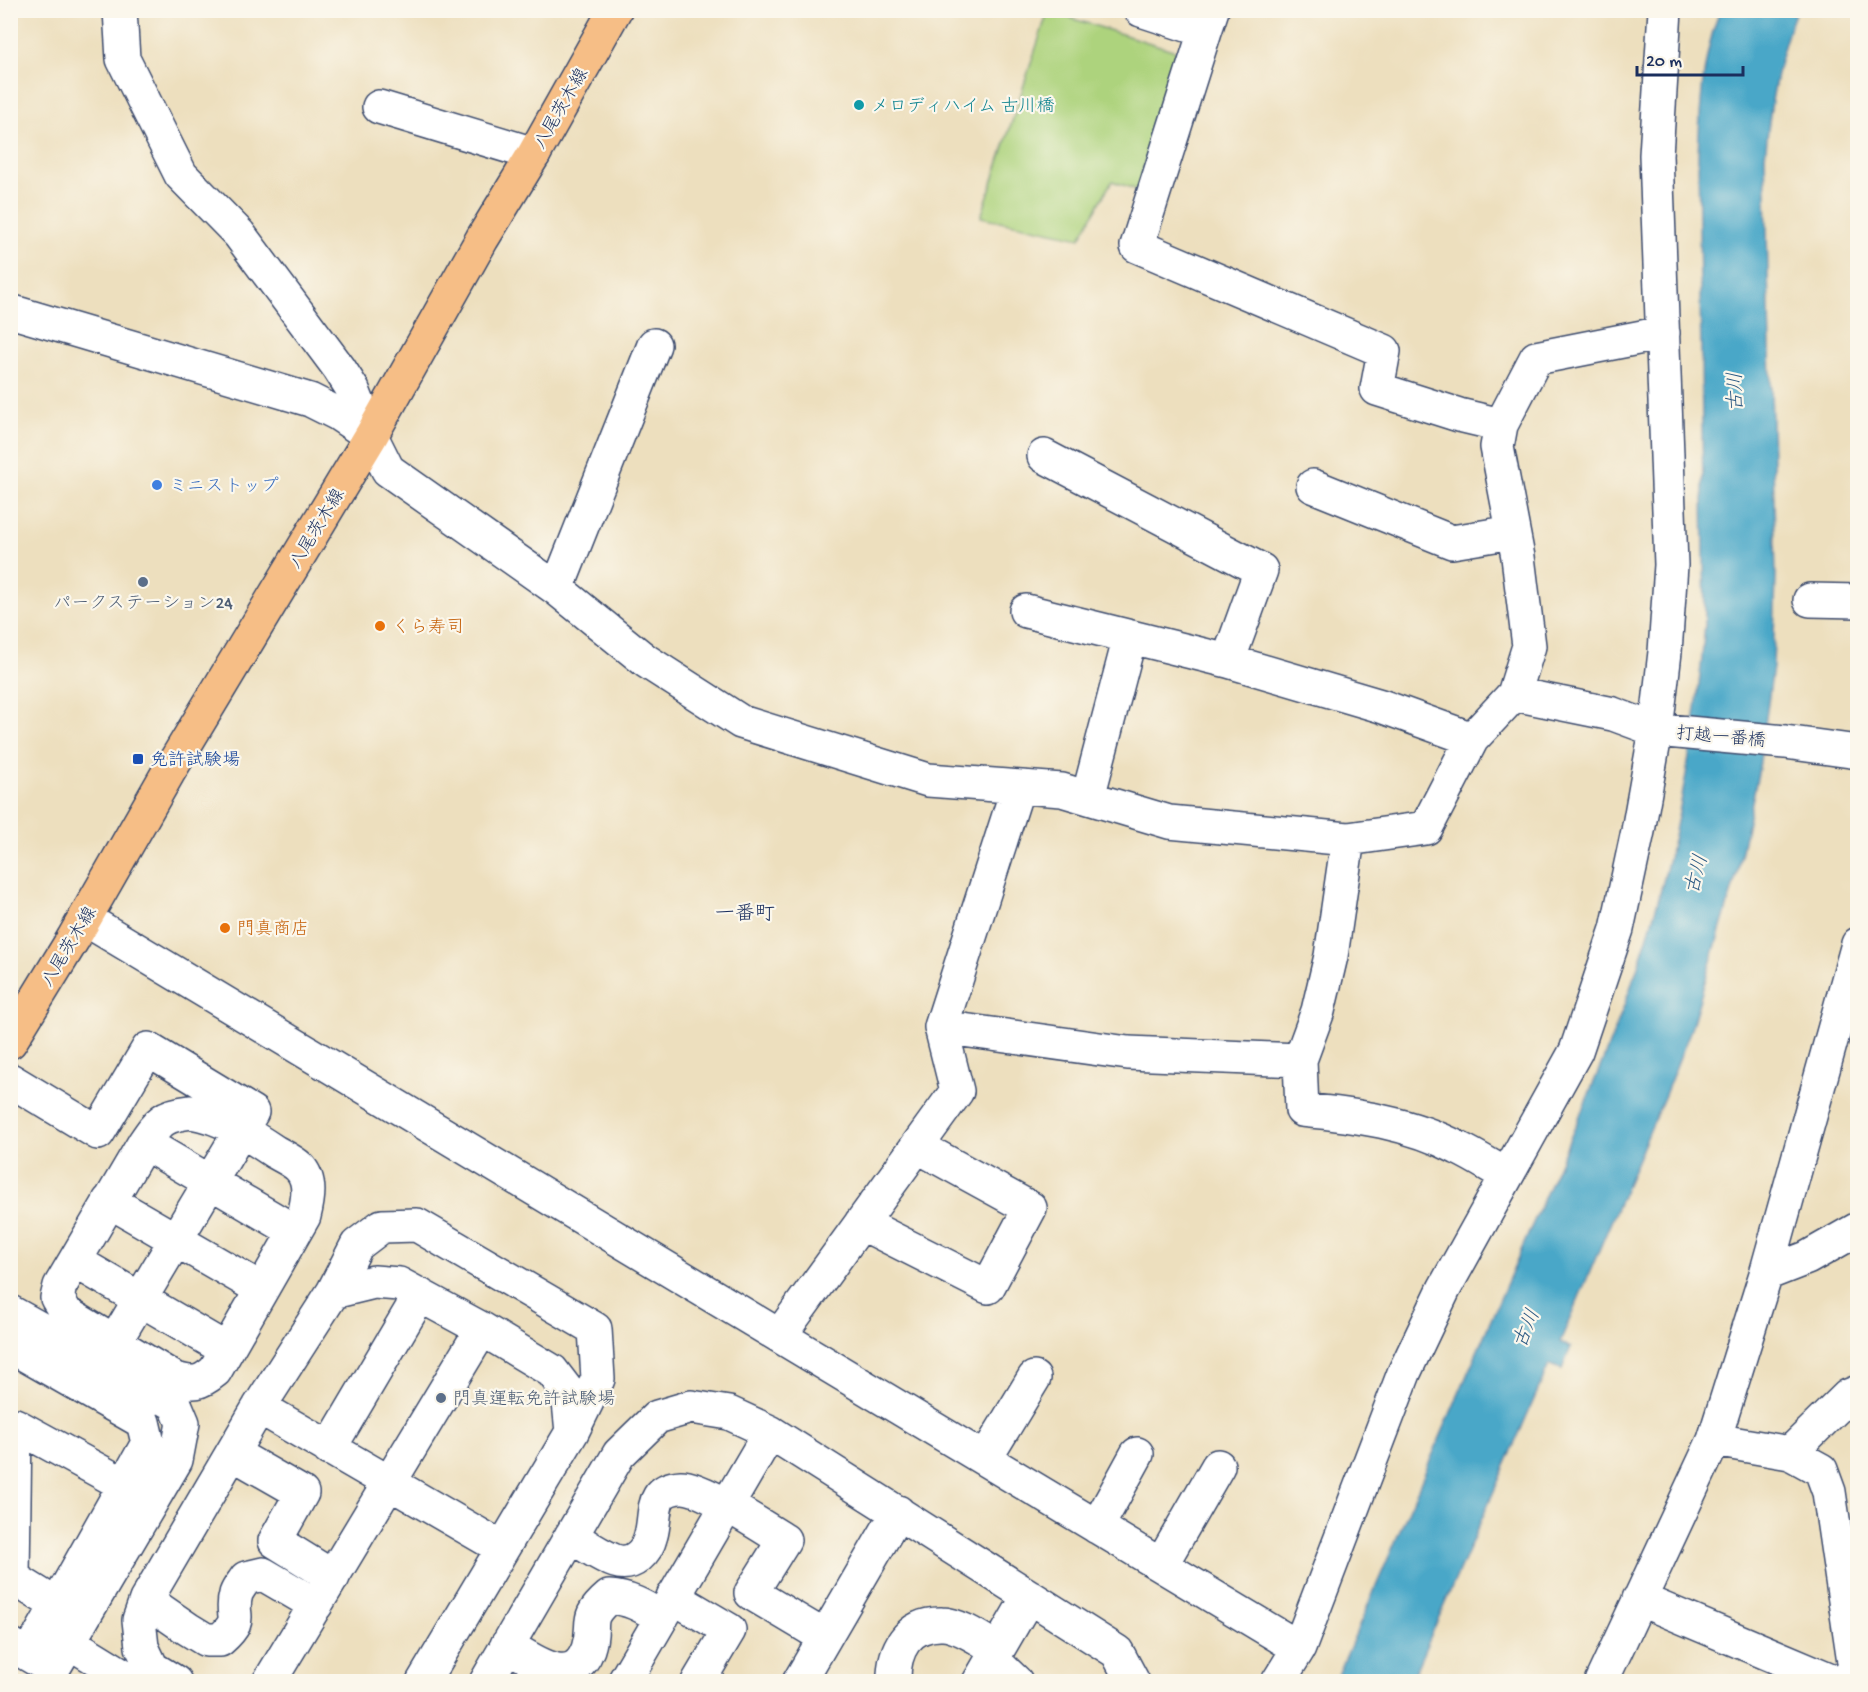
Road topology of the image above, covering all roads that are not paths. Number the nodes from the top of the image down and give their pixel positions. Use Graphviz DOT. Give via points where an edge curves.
graph roads {
  1 [pos="120,10"];
  2 [pos="615,10"];
  3 [pos="1141,10"];
  4 [pos="1665,10"];
  5 [pos="1209,21"];
  6 [pos="379,107"];
  7 [pos="534,154"];
  8 [pos="10,311"];
  9 [pos="1663,333"];
  10 [pos="654,345"];
  11 [pos="1501,425"];
  12 [pos="371,436"];
  13 [pos="1044,456"];
  14 [pos="1313,486"];
  15 [pos="1513,532"];
  16 [pos="557,589"];
  17 [pos="1810,600"];
  18 [pos="1857,601"];
  19 [pos="1026,611"];
  20 [pos="1130,637"];
  21 [pos="1228,661"];
  22 [pos="1514,694"];
  23 [pos="1656,730"];
  24 [pos="1472,739"];
  25 [pos="1857,752"];
  26 [pos="1018,787"];
  27 [pos="1088,797"];
  28 [pos="1348,839"];
  29 [pos="84,919"];
  30 [pos="1857,944"];
  31 [pos="941,1027"];
  32 [pos="10,1042"];
  33 [pos="1300,1060"];
  34 [pos="10,1080"];
  35 [pos="241,1130"];
  36 [pos="144,1143"];
  37 [pos="917,1146"];
  38 [pos="1506,1175"];
  39 [pos="210,1182"];
  40 [pos="110,1201"];
  41 [pos="861,1223"];
  42 [pos="1857,1229"];
  43 [pos="294,1231"];
  44 [pos="175,1240"];
  45 [pos="75,1261"];
  46 [pos="1766,1274"];
  47 [pos="261,1289"];
  48 [pos="333,1292"];
  49 [pos="420,1295"];
  50 [pos="140,1299"];
  51 [pos="10,1312"];
  52 [pos="482,1329"];
  53 [pos="780,1335"];
  54 [pos="114,1343"];
  55 [pos="10,1346"];
  56 [pos="227,1350"];
  57 [pos="1034,1378"];
  58 [pos="1857,1392"];
  59 [pos="259,1407"];
  60 [pos="572,1432"];
  61 [pos="770,1432"];
  62 [pos="1714,1440"];
  63 [pos="329,1449"];
  64 [pos="232,1453"];
  65 [pos="1790,1453"];
  66 [pos="1137,1454"];
  67 [pos="984,1459"];
  68 [pos="1218,1466"];
  69 [pos="390,1484"];
  70 [pos="125,1485"];
  71 [pos="727,1506"];
  72 [pos="898,1512"];
  73 [pos="1097,1527"];
  74 [pos="571,1536"];
  75 [pos="502,1548"];
  76 [pos="1161,1565"];
  77 [pos="333,1577"];
  78 [pos="1029,1596"];
  79 [pos="146,1599"];
  80 [pos="1640,1599"];
  81 [pos="57,1605"];
  82 [pos="316,1605"];
  83 [pos="667,1607"];
  84 [pos="825,1637"];
  85 [pos="69,1642"];
  86 [pos="507,1645"];
  87 [pos="1299,1648"];
  88 [pos="20,1650"];
  89 [pos="990,1664"];
  90 [pos="134,1682"];
  91 [pos="175,1682"];
  92 [pos="269,1682"];
  93 [pos="423,1682"];
  94 [pos="486,1682"];
  95 [pos="624,1682"];
  96 [pos="699,1682"];
  97 [pos="799,1682"];
  98 [pos="894,1682"];
  99 [pos="1016,1682"];
  100 [pos="1133,1682"];
  101 [pos="1278,1682"];
  102 [pos="1601,1682"];
  103 [pos="1836,1682"];
  104 [pos="1857,1682"];
  1 -- 12 [label="street" via="123,59 181,175 239,234 297,310 353,390"];
  2 -- 7 [label="main road, 八尾茨木線"];
  3 -- 5 [label="street"];
  4 -- 9 [label="street" via="1656,154"];
  5 -- 11 [label="street" via="1137,246 1384,351 1377,389"];
  6 -- 7 [label="street"];
  7 -- 12 [label="main road, 八尾茨木線"];
  8 -- 12 [label="street" via="310,400"];
  9 -- 11 [label="street" via="1536,358"];
  9 -- 23 [label="street" via="1671,565"];
  10 -- 16 [label="street"];
  11 -- 15 [label="street" via="1497,447"];
  12 -- 16 [label="street" via="388,470"];
  12 -- 29 [label="main road, 八尾茨木線"];
  13 -- 21 [label="street" via="1261,570"];
  14 -- 15 [label="street" via="1452,542"];
  15 -- 22 [label="street" via="1529,646"];
  16 -- 26 [label="street" via="646,661 741,722 927,780"];
  17 -- 18 [label="street"];
  19 -- 20 [label="street"];
  20 -- 21 [label="street"];
  20 -- 27 [label="street"];
  21 -- 24 [label="street" via="1380,705"];
  22 -- 23 [label="street, 打越一番橋" via="1613,714"];
  22 -- 24 [label="street"];
  23 -- 25 [label="street, 打越一番橋"];
  23 -- 38 [label="street" via="1613,940 1576,1051"];
  24 -- 28 [label="street" via="1426,828"];
  26 -- 27 [label="street" via="1062,790"];
  26 -- 31 [label="street"];
  27 -- 28 [label="street" via="1169,822"];
  28 -- 33 [label="street" via="1331,956 1318,1011"];
  29 -- 32 [label="main road, 八尾茨木線"];
  29 -- 53 [label="street"];
  30 -- 46 [label="street"];
  31 -- 33 [label="street" via="1128,1053"];
  31 -- 37 [label="street" via="957,1090"];
  33 -- 38 [label="street" via="1302,1110 1346,1114 1411,1129 1457,1147"];
  34 -- 35 [label="street" via="98,1133 147,1049 252,1112"];
  35 -- 36 [label="street" via="210,1115 176,1113 159,1122"];
  35 -- 39 [label="street"];
  35 -- 43 [label="street" via="300,1167 309,1198"];
  36 -- 39 [label="street"];
  36 -- 40 [label="street"];
  37 -- 41 [label="street"];
  37 -- 41 [label="street" via="1030,1208 988,1287"];
  38 -- 87 [label="street" via="1404,1373"];
  39 -- 43 [label="street"];
  39 -- 44 [label="street"];
  40 -- 44 [label="street"];
  40 -- 45 [label="street"];
  41 -- 53 [label="street"];
  42 -- 46 [label="street" via="1807,1258"];
  43 -- 47 [label="street"];
  44 -- 47 [label="street"];
  44 -- 50 [label="street"];
  45 -- 50 [label="street"];
  45 -- 54 [label="street" via="57,1298 66,1313"];
  46 -- 62 [label="street"];
  47 -- 56 [label="street"];
  48 -- 49 [label="street" via="374,1282 399,1284"];
  48 -- 59 [label="street"];
  48 -- 60 [label="street" via="357,1245 382,1226 417,1225 595,1329 598,1379"];
  49 -- 52 [label="street"];
  49 -- 63 [label="street"];
  50 -- 54 [label="street"];
  50 -- 56 [label="street"];
  51 -- 85 [label="street" via="175,1404 183,1424 176,1460"];
  52 -- 60 [label="street" via="552,1371 568,1392"];
  52 -- 69 [label="street"];
  53 -- 67 [label="street"];
  54 -- 56 [label="street" via="175,1379 189,1383 201,1382 215,1371"];
  55 -- 70 [label="street" via="143,1422 148,1443"];
  57 -- 67 [label="street"];
  58 -- 65 [label="street" via="1848,1396"];
  59 -- 63 [label="street"];
  59 -- 64 [label="street"];
  60 -- 75 [label="street"];
  61 -- 71 [label="street"];
  61 -- 72 [label="street"];
  61 -- 74 [label="street" via="729,1413 691,1407 657,1417 619,1454"];
  62 -- 65 [label="street"];
  62 -- 80 [label="street"];
  63 -- 69 [label="street"];
  64 -- 77 [label="street" via="302,1493 275,1541"];
  64 -- 79 [label="street"];
  65 -- 104 [label="street" via="1821,1470 1829,1492"];
  66 -- 73 [label="street"];
  67 -- 73 [label="street"];
  68 -- 76 [label="street"];
  69 -- 75 [label="street"];
  69 -- 77 [label="street"];
  70 -- 81 [label="street"];
  70 -- 81 [label="street" via="15,1425 13,1578"];
  71 -- 74 [label="street" via="684,1487 667,1490 656,1500 651,1536 644,1552 632,1562 618,1562"];
  71 -- 83 [label="street"];
  71 -- 84 [label="street" via="784,1540 752,1593"];
  72 -- 78 [label="street"];
  72 -- 84 [label="street"];
  73 -- 76 [label="street"];
  74 -- 86 [label="street"];
  75 -- 93 [label="street"];
  76 -- 87 [label="street"];
  77 -- 82 [label="street"];
  78 -- 89 [label="street"];
  78 -- 100 [label="street" via="1117,1652"];
  79 -- 82 [label="street" via="206,1640 220,1640 231,1630 237,1617 237,1591 246,1578 263,1574"];
  79 -- 91 [label="street" via="139,1620 142,1647 152,1668"];
  80 -- 102 [label="street"];
  80 -- 103 [label="street"];
  81 -- 88 [label="street"];
  82 -- 92 [label="street"];
  83 -- 86 [label="street" via="609,1596 590,1621 588,1649 581,1662 570,1670 545,1668"];
  83 -- 95 [label="street"];
  83 -- 96 [label="street" via="729,1630"];
  84 -- 97 [label="street"];
  85 -- 88 [label="street" via="53,1669"];
  85 -- 90 [label="street"];
  86 -- 94 [label="street"];
  87 -- 101 [label="street"];
  89 -- 98 [label="street" via="965,1631 942,1623 916,1629 900,1646"];
  89 -- 99 [label="street"];
}
